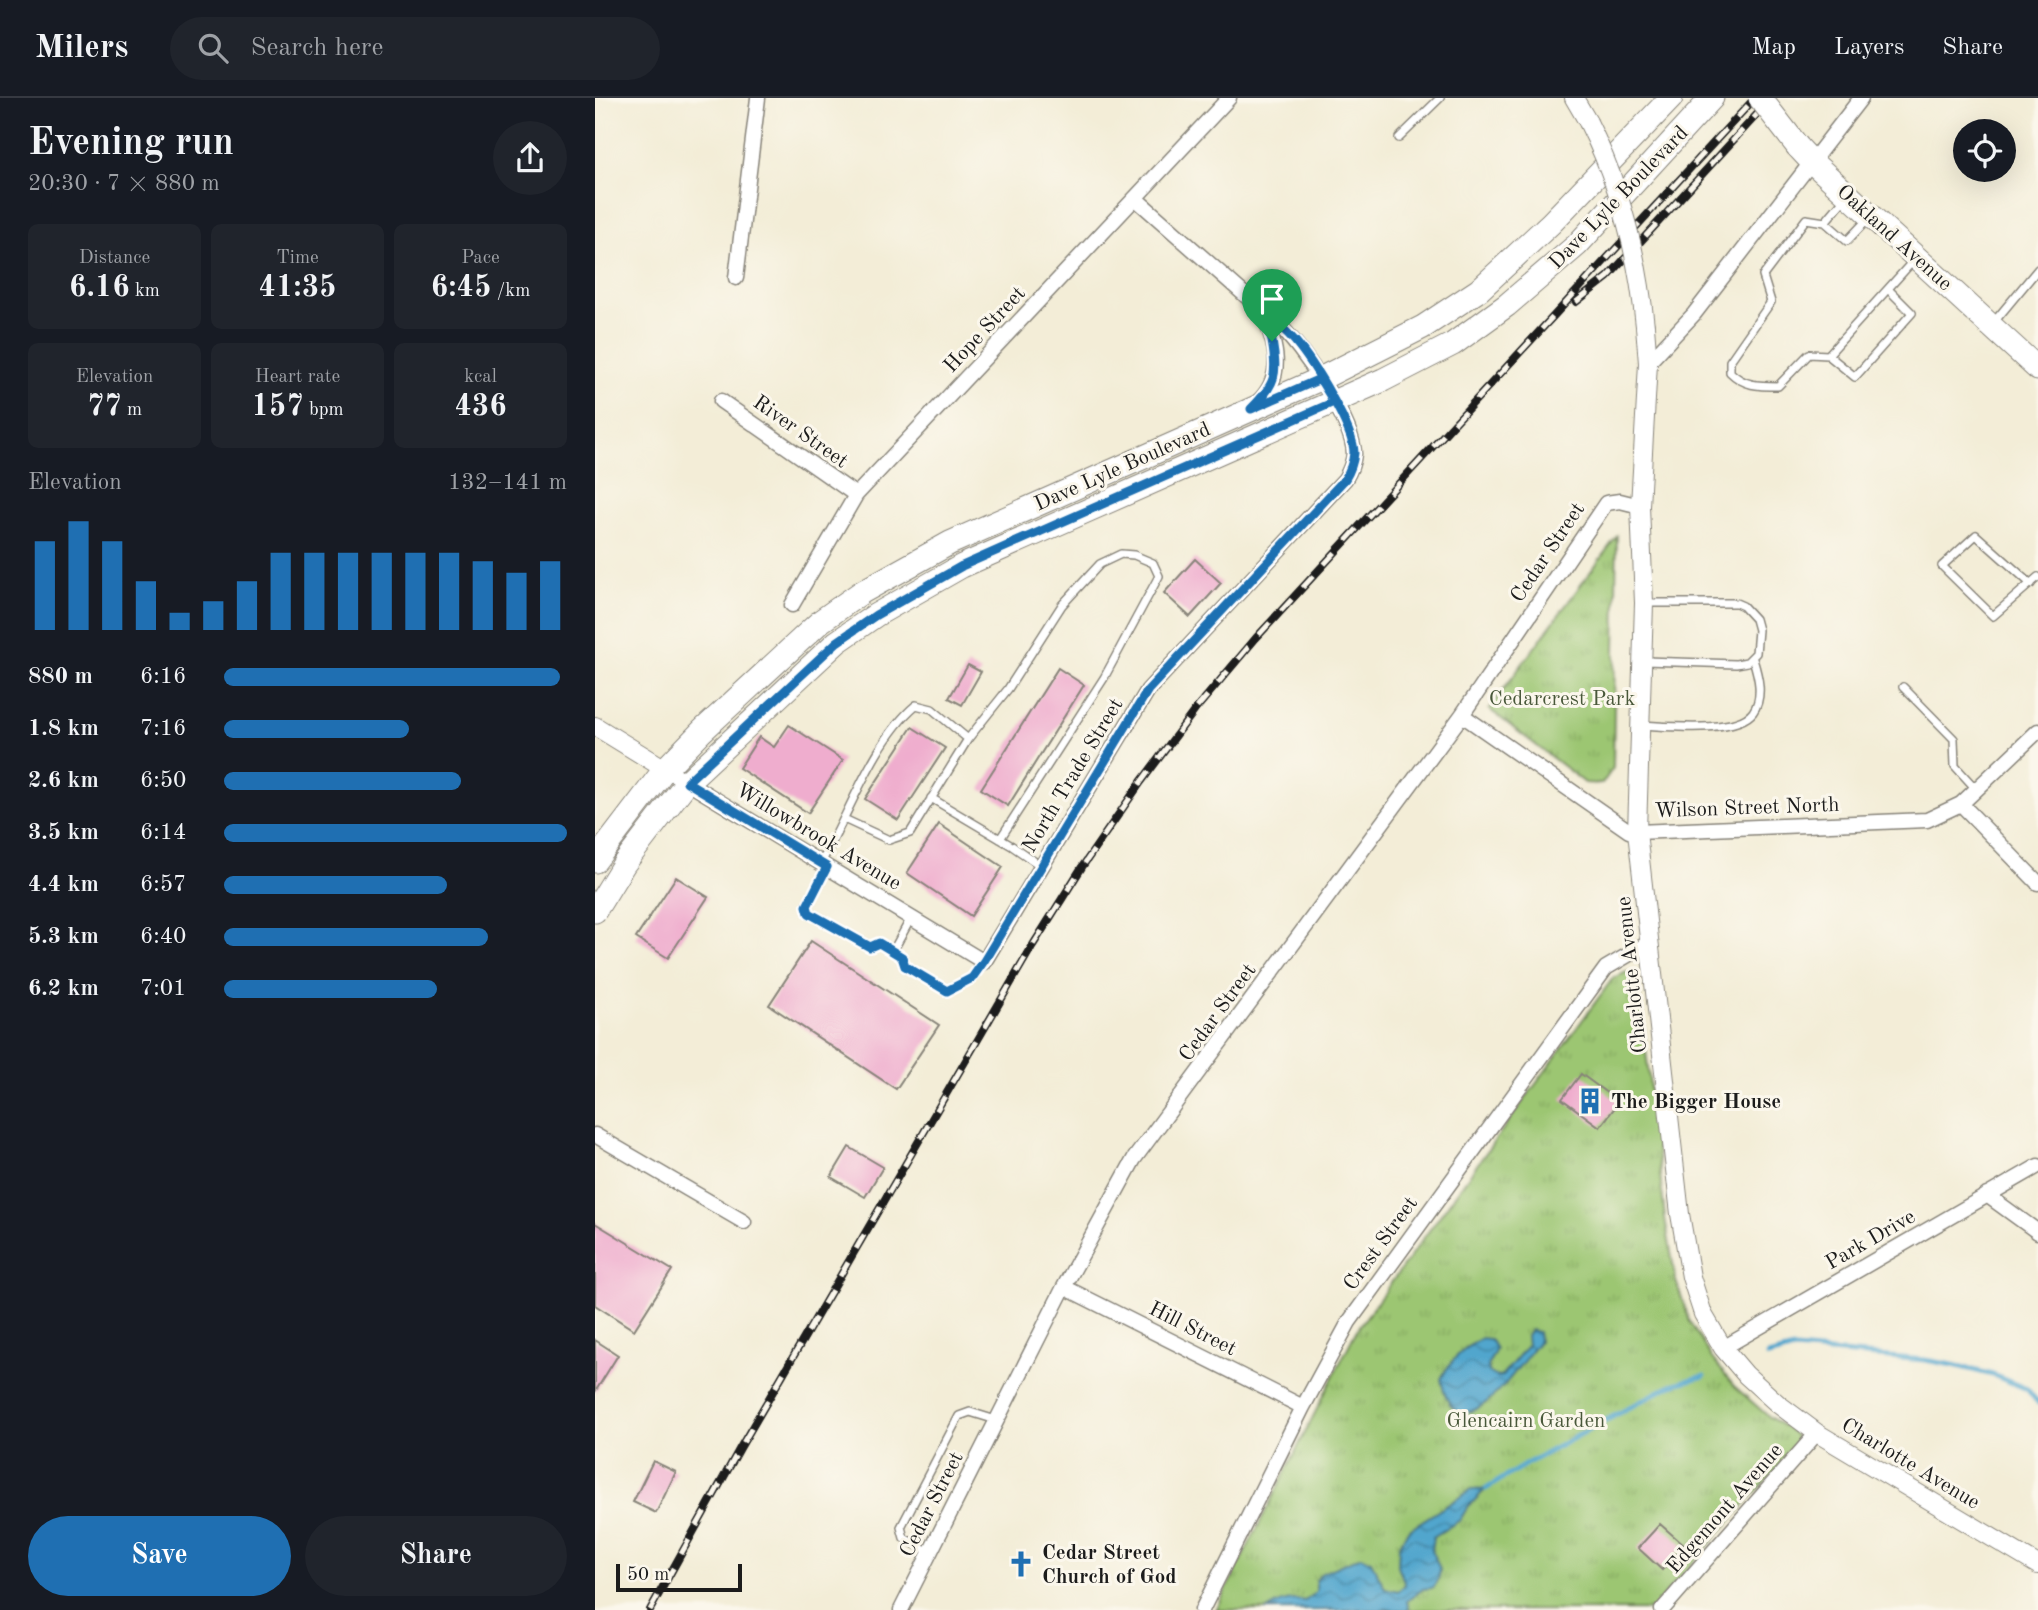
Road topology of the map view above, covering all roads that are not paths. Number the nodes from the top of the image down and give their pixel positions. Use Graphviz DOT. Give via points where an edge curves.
graph roads {
  1 [pos="758,98"];
  2 [pos="1229,98"];
  3 [pos="1440,98"];
  4 [pos="1574,98"];
  5 [pos="1671,98"];
  6 [pos="1712,98"];
  7 [pos="1760,98"];
  8 [pos="1861,98"];
  9 [pos="1399,138"];
  10 [pos="1804,154"];
  11 [pos="1848,195"];
  12 [pos="1135,198"];
  13 [pos="1871,216"];
  14 [pos="1825,222"];
  15 [pos="1916,257"];
  16 [pos="2038,269"];
  17 [pos="736,278"];
  18 [pos="1888,289"];
  19 [pos="1263,311"];
  20 [pos="1991,325"];
  21 [pos="1828,355"];
  22 [pos="1648,363"];
  23 [pos="2038,369"];
  24 [pos="1320,379"];
  25 [pos="721,401"];
  26 [pos="1334,402"];
  27 [pos="1251,409"];
  28 [pos="856,495"];
  29 [pos="1640,506"];
  30 [pos="2038,577"];
  31 [pos="2031,584"];
  32 [pos="1644,603"];
  33 [pos="792,605"];
  34 [pos="1753,659"];
  35 [pos="1642,661"];
  36 [pos="1903,687"];
  37 [pos="1462,715"];
  38 [pos="1640,725"];
  39 [pos="595,726"];
  40 [pos="2038,731"];
  41 [pos="968,739"];
  42 [pos="665,769"];
  43 [pos="687,782"];
  44 [pos="1977,789"];
  45 [pos="931,797"];
  46 [pos="1961,804"];
  47 [pos="844,819"];
  48 [pos="1637,832"];
  49 [pos="1000,839"];
  50 [pos="595,861"];
  51 [pos="824,865"];
  52 [pos="1041,866"];
  53 [pos="2038,883"];
  54 [pos="595,911"];
  55 [pos="911,917"];
  56 [pos="1650,942"];
  57 [pos="893,951"];
  58 [pos="984,961"];
  59 [pos="595,1135"];
  60 [pos="2038,1166"];
  61 [pos="1987,1195"];
  62 [pos="744,1222"];
  63 [pos="2038,1232"];
  64 [pos="1064,1287"];
  65 [pos="1723,1348"];
  66 [pos="1303,1407"];
  67 [pos="997,1420"];
  68 [pos="1817,1433"];
  69 [pos="930,1552"];
  70 [pos="2038,1565"];
  71 [pos="901,1610"];
  72 [pos="1202,1610"];
  73 [pos="1662,1610"];
  1 -- 17 [label="street"];
  2 -- 12 [label="street, Hope Street"];
  3 -- 9 [label="lane"];
  4 -- 22 [label="street, Charlotte Avenue, bridge" via="1605,155 1622,206 1641,285"];
  5 -- 24 [label="main road, Dave Lyle Boulevard" via="1551,223 1479,290 1423,327"];
  6 -- 26 [label="main road, Dave Lyle Boulevard" via="1577,245 1507,306 1453,344"];
  7 -- 10 [label="main road, Oakland Avenue, bridge"];
  8 -- 10 [label="street"];
  10 -- 11 [label="main road, Oakland Avenue"];
  10 -- 22 [label="street" via="1694,314"];
  11 -- 13 [label="main road, Oakland Avenue"];
  11 -- 14 [label="lane"];
  12 -- 19 [label="street, North Trade Street"];
  12 -- 28 [label="street, Hope Street"];
  13 -- 14 [label="lane" via="1847,241"];
  13 -- 15 [label="main road, Oakland Avenue"];
  14 -- 21 [label="lane" via="1806,219 1763,276 1771,302 1730,360 1730,372 1741,382 1778,386 1809,354"];
  15 -- 18 [label="lane"];
  15 -- 20 [label="main road, Oakland Avenue"];
  16 -- 20 [label="lane"];
  18 -- 21 [label="lane"];
  18 -- 21 [label="lane" via="1912,313 1855,377"];
  19 -- 24 [label="street, North Trade Street" via="1297,343"];
  19 -- 27 [label="street" via="1276,372 1267,393"];
  20 -- 23 [label="main road, Oakland Avenue"];
  22 -- 29 [label="street, Charlotte Avenue"];
  24 -- 26 [label="street, North Trade Street"];
  24 -- 27 [label="main road, Dave Lyle Boulevard"];
  25 -- 28 [label="street, River Street"];
  26 -- 43 [label="main road, Dave Lyle Boulevard" via="962,566 876,615 837,642"];
  26 -- 52 [label="street, North Trade Street" via="1354,453 1345,479 1148,690"];
  27 -- 42 [label="main road, Dave Lyle Boulevard" via="950,543 862,592 821,621"];
  28 -- 33 [label="street, Hope Street"];
  29 -- 32 [label="street, Charlotte Avenue"];
  29 -- 37 [label="street, Cedar Street" via="1606,503"];
  30 -- 31 [label="lane"];
  31 -- 31 [label="lane" via="1993,616 1942,566 1976,535"];
  32 -- 34 [label="lane" via="1743,606 1758,630"];
  32 -- 35 [label="street, Charlotte Avenue"];
  34 -- 35 [label="lane" via="1735,664"];
  34 -- 38 [label="lane" via="1759,689 1755,708 1747,718 1717,726"];
  35 -- 38 [label="street, Charlotte Avenue"];
  36 -- 44 [label="lane" via="1954,739 1955,766"];
  37 -- 48 [label="street, Wilson Street North" via="1629,831"];
  37 -- 64 [label="street, Cedar Street" via="1134,1159"];
  38 -- 48 [label="street, Charlotte Avenue"];
  39 -- 42 [label="street, Willowbrook Avenue"];
  40 -- 44 [label="street, Wilson Street North"];
  41 -- 45 [label="lane"];
  41 -- 47 [label="lane" via="932,709 916,705 889,733"];
  41 -- 49 [label="lane" via="1008,689 1062,605 1100,564 1122,554 1153,563 1159,576 1152,593 1104,678"];
  42 -- 43 [label="street, Willowbrook Avenue"];
  42 -- 50 [label="main road, Dave Lyle Boulevard"];
  43 -- 51 [label="street, Willowbrook Avenue"];
  43 -- 54 [label="main road, Dave Lyle Boulevard" via="624,864"];
  44 -- 46 [label="street, Wilson Street North"];
  45 -- 47 [label="lane" via="910,833 901,837 889,840"];
  45 -- 49 [label="lane"];
  46 -- 48 [label="street, Wilson Street North" via="1927,820"];
  46 -- 53 [label="street"];
  47 -- 51 [label="lane"];
  48 -- 56 [label="street, Charlotte Avenue"];
  49 -- 52 [label="lane"];
  51 -- 55 [label="street, Willowbrook Avenue"];
  51 -- 57 [label="lane" via="807,906 809,913 870,947 879,943"];
  52 -- 58 [label="street, North Trade Street"];
  55 -- 57 [label="lane"];
  55 -- 58 [label="street, Willowbrook Avenue"];
  56 -- 65 [label="street, Charlotte Avenue" via="1691,1277 1703,1314"];
  56 -- 66 [label="street, Crest Street" via="1606,968 1349,1322"];
  57 -- 58 [label="lane" via="905,966 947,991 972,978"];
  59 -- 62 [label="street"];
  60 -- 61 [label="street, Park Drive"];
  61 -- 63 [label="street"];
  61 -- 65 [label="street, Park Drive"];
  64 -- 66 [label="street, Hill Street"];
  64 -- 67 [label="street, Cedar Street"];
  65 -- 68 [label="street, Charlotte Avenue" via="1746,1375"];
  66 -- 72 [label="street, Crest Street"];
  67 -- 69 [label="street, Cedar Street"];
  67 -- 69 [label="lane" via="970,1412 959,1416 901,1527 904,1538"];
  68 -- 70 [label="street, Charlotte Avenue"];
  68 -- 73 [label="street, Edgemont Avenue"];
  69 -- 71 [label="street, Cedar Street"];
}
